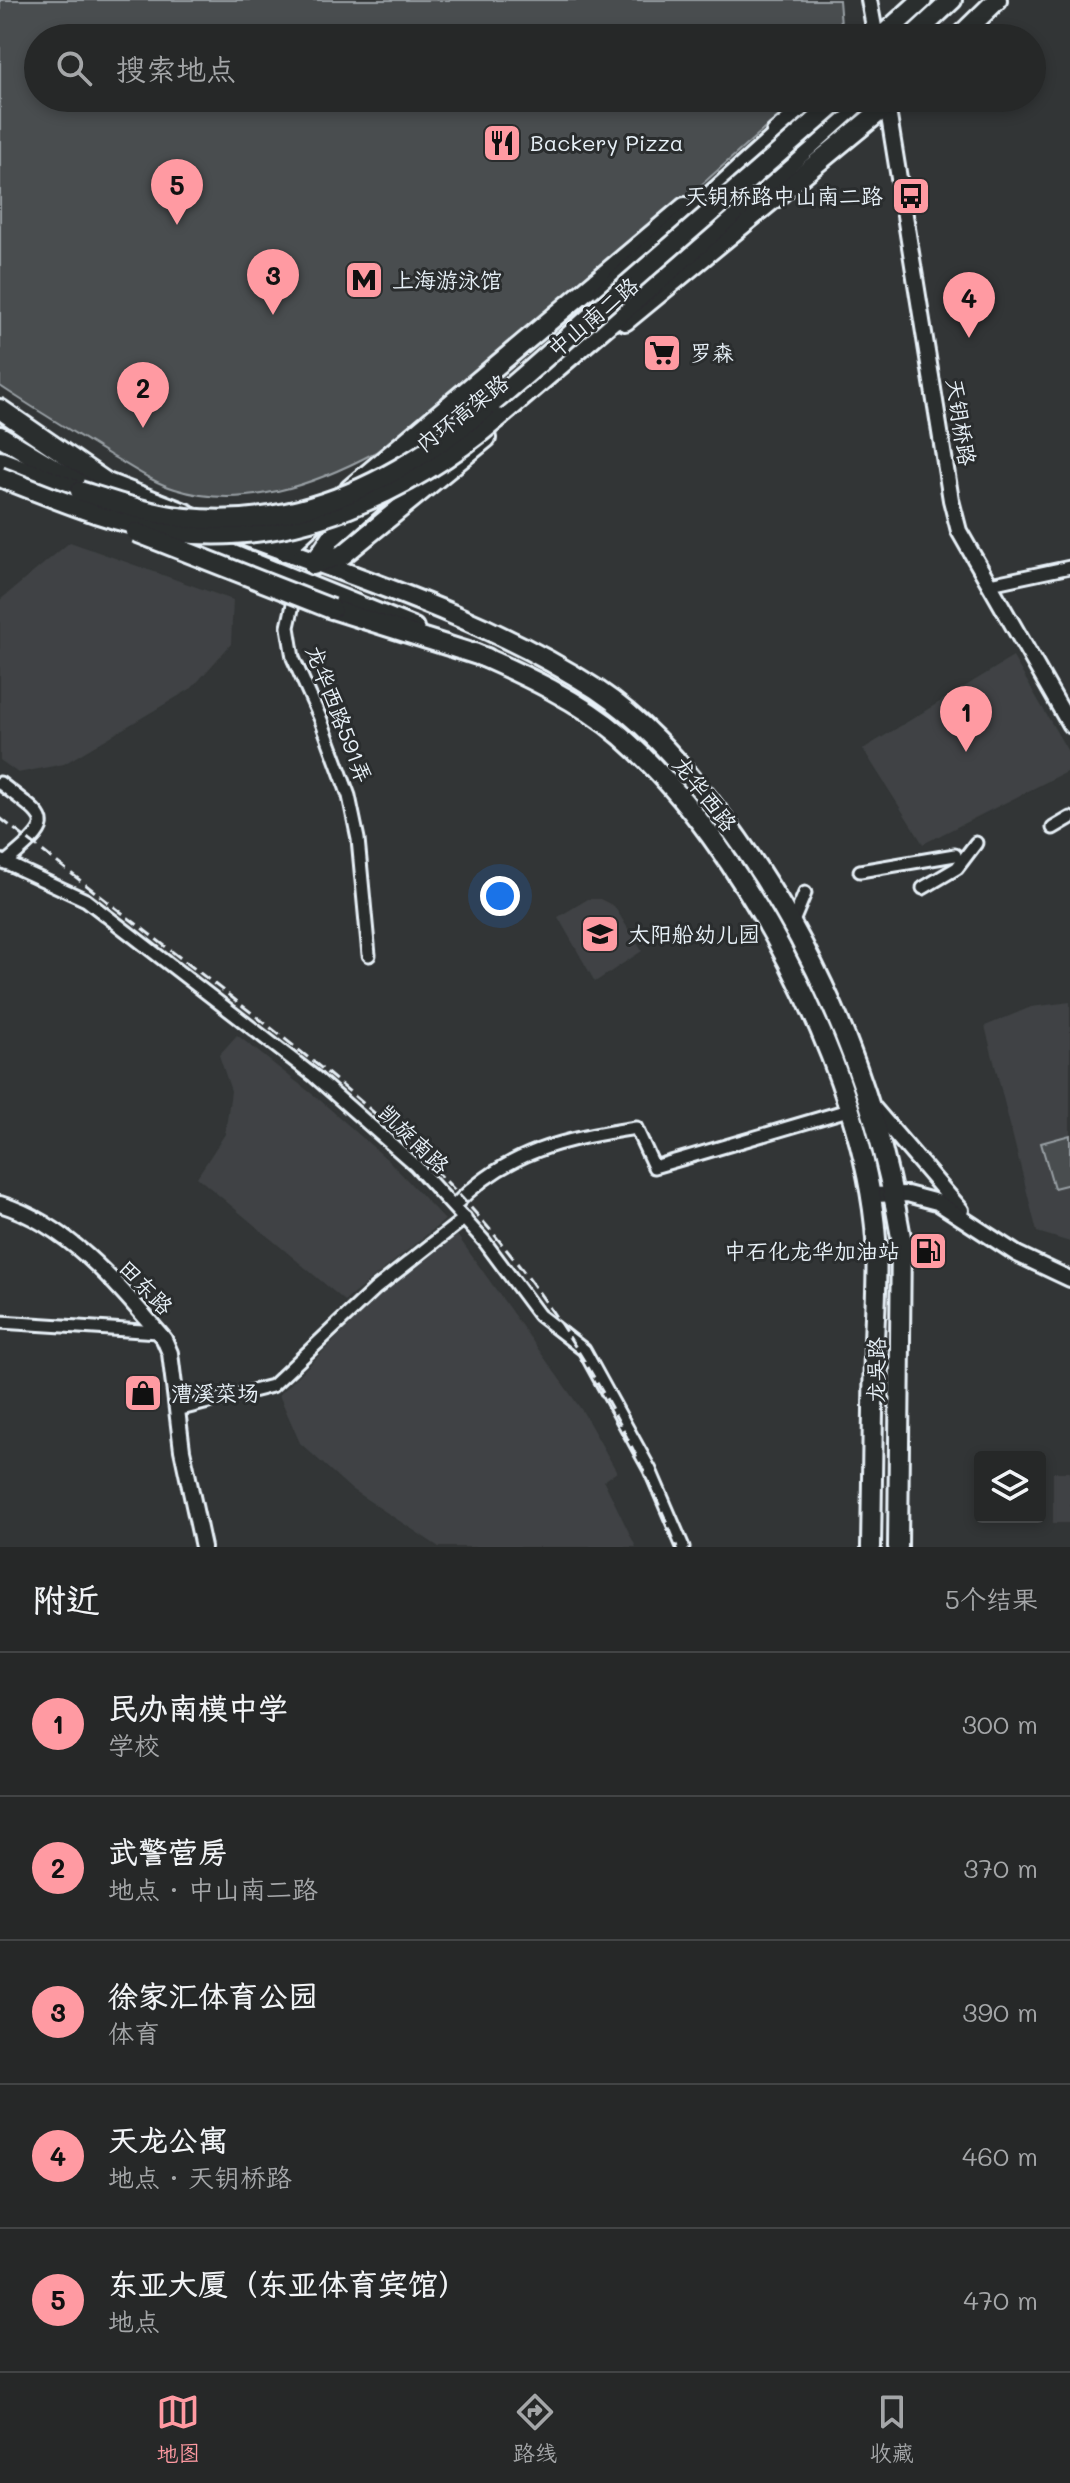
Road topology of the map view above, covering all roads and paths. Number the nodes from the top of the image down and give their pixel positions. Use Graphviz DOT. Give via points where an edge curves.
graph roads {
  1 [pos="869,0"];
  2 [pos="922,0"];
  3 [pos="952,0"];
  4 [pos="968,0"];
  5 [pos="997,0"];
  6 [pos="875,24"];
  7 [pos="894,24"];
  8 [pos="926,24"];
  9 [pos="943,24"];
  10 [pos="972,24"];
  11 [pos="804,112"];
  12 [pos="826,112"];
  13 [pos="846,112"];
  14 [pos="877,112"];
  15 [pos="892,112"];
  16 [pos="788,126"];
  17 [pos="532,369"];
  18 [pos="0,409"];
  19 [pos="0,436"];
  20 [pos="0,461"];
  21 [pos="0,477"];
  22 [pos="75,505"];
  23 [pos="283,551"];
  24 [pos="316,563"];
  25 [pos="1070,567"];
  26 [pos="299,583"];
  27 [pos="990,584"];
  28 [pos="487,658"];
  29 [pos="1070,725"];
  30 [pos="0,783"];
  31 [pos="1070,818"];
  32 [pos="1053,828"];
  33 [pos="976,843"];
  34 [pos="955,855"];
  35 [pos="3,862"];
  36 [pos="860,871"];
  37 [pos="923,888"];
  38 [pos="805,893"];
  39 [pos="792,924"];
  40 [pos="369,955"];
  41 [pos="871,1105"];
  42 [pos="848,1110"];
  43 [pos="894,1194"];
  44 [pos="870,1195"];
  45 [pos="0,1204"];
  46 [pos="454,1206"];
  47 [pos="465,1218"];
  48 [pos="972,1222"];
  49 [pos="1070,1279"];
  50 [pos="0,1322"];
  51 [pos="158,1332"];
  52 [pos="177,1410"];
  53 [pos="203,1547"];
  54 [pos="683,1547"];
  55 [pos="871,1547"];
  56 [pos="898,1547"];
  1 -- 6 [label="street"];
  2 -- 7 [label="main road"];
  3 -- 8 [label="main road"];
  4 -- 9 [label="main road"];
  5 -- 10 [label="main road"];
  11 -- 16 [label="main road, 中山南二路"];
  12 -- 17 [label="main road, 内环高架路, bridge"];
  13 -- 22 [label="main road, 内环高架路, bridge" via="481,433 407,483 321,516 226,533 154,528"];
  14 -- 24 [label="main road, 中山南二路" via="380,528 343,555"];
  15 -- 27 [label="street, 天钥桥路" via="951,500 959,531"];
  16 -- 17 [label="main road" via="544,348"];
  16 -- 23 [label="main road, 中山南二路" via="753,147 515,347"];
  16 -- 24 [label="main road, 中山南二路" via="767,158 343,527"];
  17 -- 20 [label="main road, 内环高架路, bridge" via="471,423 403,469 342,496 277,514 217,520 162,514"];
  18 -- 23 [label="main road" via="107,483"];
  19 -- 26 [label="main road" via="150,522"];
  21 -- 22 [label="main road, 内环高架路, bridge"];
  22 -- 28 [label="main road, bridge" via="249,579"];
  23 -- 24 [label="main road"];
  24 -- 26 [label="main road, 中山南二路"];
  24 -- 39 [label="main road, 龙华西路" via="477,623 551,661 634,716 725,820"];
  25 -- 27 [label="street"];
  26 -- 28 [label="main road, 龙华西路"];
  26 -- 40 [label="street, 龙华西路591弄" via="288,627 293,658 349,796"];
  27 -- 29 [label="street, 天钥桥路"];
  28 -- 42 [label="main road, 龙华西路" via="585,710 656,770 676,794 755,902 826,1046"];
  30 -- 35 [label="street, 凯旋南路" via="40,815 43,824 40,833"];
  31 -- 32 [label="street"];
  33 -- 37 [label="street" via="957,868"];
  34 -- 36 [label="street"];
  35 -- 46 [label="street, 凯旋南路" via="86,900 351,1106"];
  38 -- 39 [label="street"];
  39 -- 41 [label="main road, 龙华西路" via="847,1039"];
  41 -- 43 [label="main road, 龙华西路"];
  41 -- 48 [label="street"];
  42 -- 44 [label="main road, 龙华西路"];
  42 -- 46 [label="street" via="654,1167 636,1128 560,1141 491,1171"];
  43 -- 44 [label="street"];
  43 -- 48 [label="street" via="937,1202"];
  43 -- 56 [label="main road, 龙吴路" via="901,1237"];
  44 -- 55 [label="main road, 龙吴路" via="876,1240"];
  45 -- 51 [label="street, 田东路" via="64,1236"];
  46 -- 47 [label="street, 凯旋南路"];
  47 -- 52 [label="street" via="375,1289 272,1386"];
  47 -- 54 [label="street, 凯旋南路" via="539,1315 584,1350 650,1470"];
  48 -- 49 [label="street" via="1017,1254"];
  50 -- 51 [label="street"];
  51 -- 52 [label="street, 田东路" via="168,1346"];
  52 -- 53 [label="street, 田东路"];
}
